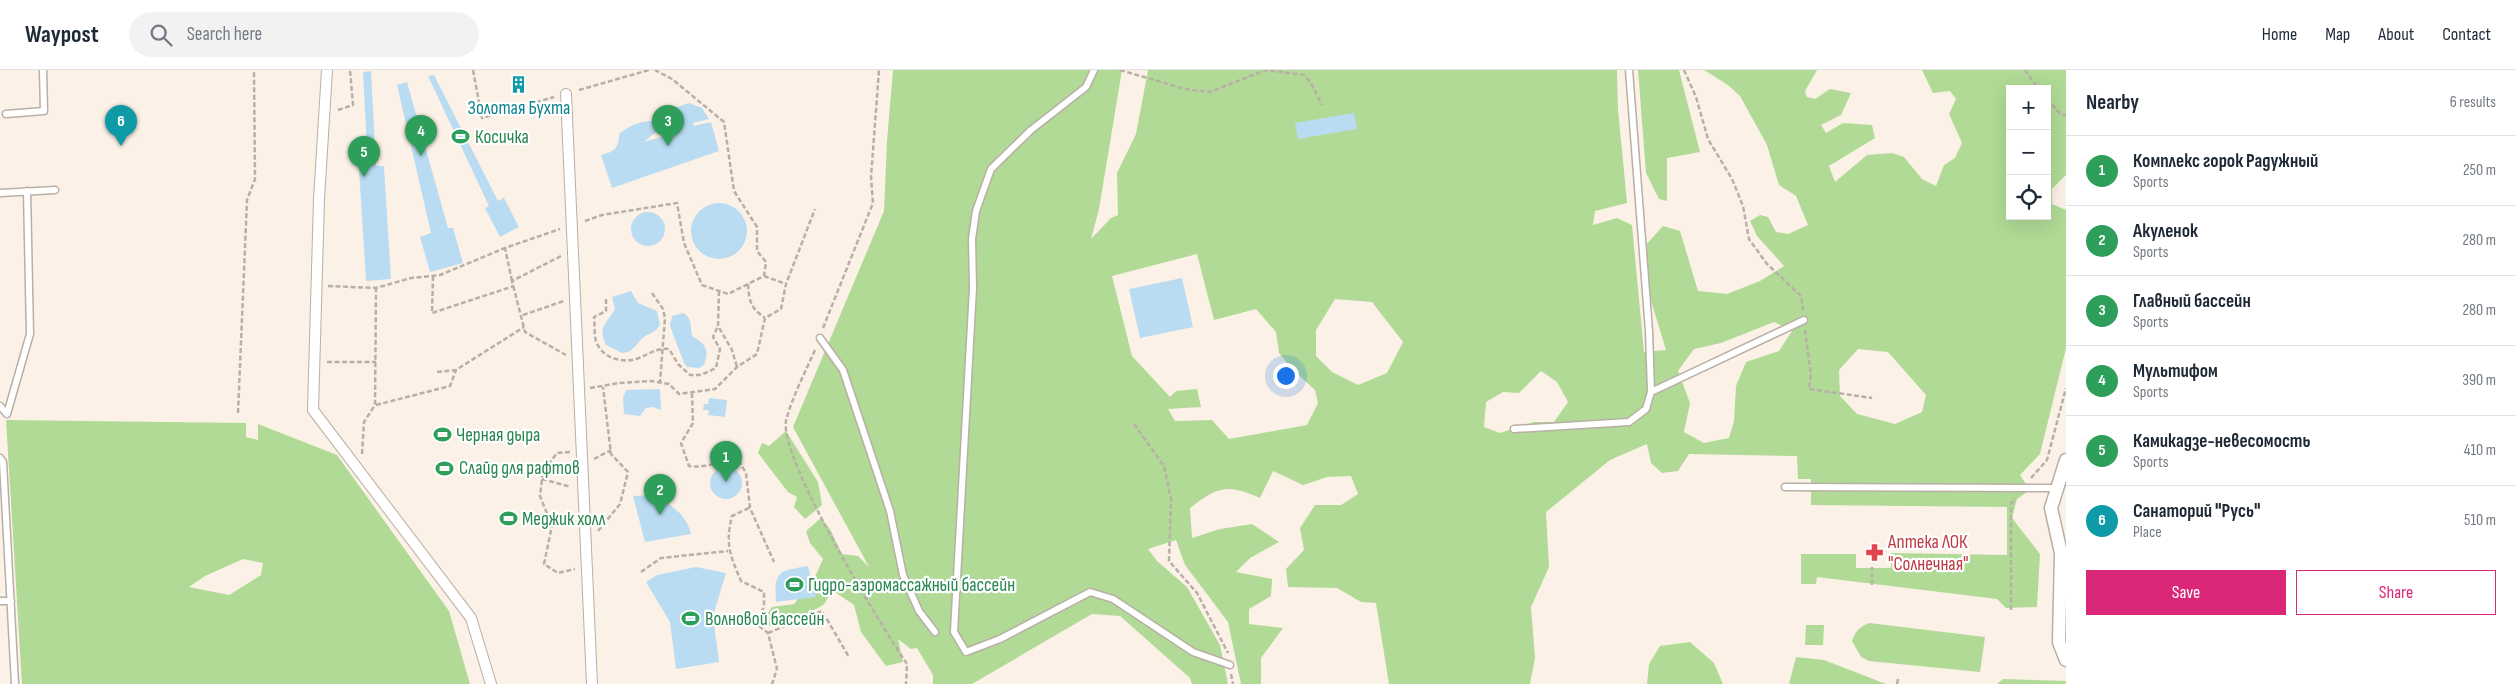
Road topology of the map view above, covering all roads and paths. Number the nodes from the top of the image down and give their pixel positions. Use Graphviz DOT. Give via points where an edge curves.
graph roads {
  1 [pos="43,70"];
  2 [pos="254,70"];
  3 [pos="327,70"];
  4 [pos="350,70"];
  5 [pos="473,70"];
  6 [pos="649,70"];
  7 [pos="655,70"];
  8 [pos="1094,70"];
  9 [pos="1120,70"];
  10 [pos="1629,70"];
  11 [pos="1684,70"];
  12 [pos="2025,70"];
  13 [pos="2035,85"];
  14 [pos="566,94"];
  15 [pos="2051,103"];
  16 [pos="1322,105"];
  17 [pos="6,114"];
  18 [pos="326,114"];
  19 [pos="2066,115"];
  20 [pos="55,190"];
  21 [pos="27,192"];
  22 [pos="0,193"];
  23 [pos="815,209"];
  24 [pos="571,225"];
  25 [pos="505,248"];
  26 [pos="572,250"];
  27 [pos="433,276"];
  28 [pos="764,276"];
  29 [pos="512,281"];
  30 [pos="748,284"];
  31 [pos="786,284"];
  32 [pos="316,286"];
  33 [pos="514,286"];
  34 [pos="376,288"];
  35 [pos="719,291"];
  36 [pos="652,293"];
  37 [pos="574,298"];
  38 [pos="606,300"];
  39 [pos="523,315"];
  40 [pos="765,318"];
  41 [pos="1804,320"];
  42 [pos="718,326"];
  43 [pos="524,327"];
  44 [pos="820,338"];
  45 [pos="662,348"];
  46 [pos="376,362"];
  47 [pos="578,362"];
  48 [pos="314,363"];
  49 [pos="737,367"];
  50 [pos="456,370"];
  51 [pos="437,372"];
  52 [pos="660,382"];
  53 [pos="579,387"];
  54 [pos="603,387"];
  55 [pos="692,392"];
  56 [pos="1651,392"];
  57 [pos="1872,398"];
  58 [pos="375,405"];
  59 [pos="0,406"];
  60 [pos="238,413"];
  61 [pos="1134,424"];
  62 [pos="1514,429"];
  63 [pos="611,450"];
  64 [pos="582,451"];
  65 [pos="0,458"];
  66 [pos="2066,460"];
  67 [pos="582,465"];
  68 [pos="361,473"];
  69 [pos="542,479"];
  70 [pos="1785,487"];
  71 [pos="2057,488"];
  72 [pos="584,491"];
  73 [pos="750,508"];
  74 [pos="586,546"];
  75 [pos="728,551"];
  76 [pos="774,562"];
  77 [pos="587,566"];
  78 [pos="1872,567"];
  79 [pos="641,572"];
  80 [pos="1872,585"];
  81 [pos="0,601"];
  82 [pos="10,601"];
  83 [pos="934,632"];
  84 [pos="768,633"];
  85 [pos="848,657"];
  86 [pos="2066,660"];
  87 [pos="907,664"];
  88 [pos="1230,665"];
  89 [pos="1898,679"];
  90 [pos="15,684"];
  91 [pos="491,684"];
  92 [pos="592,684"];
  93 [pos="772,684"];
  94 [pos="906,684"];
  95 [pos="1233,684"];
  96 [pos="1897,684"];
  1 -- 17 [label="lane" via="44,111"];
  2 -- 60 [label="path" via="255,179 247,200"];
  3 -- 18 [label="street"];
  4 -- 18 [label="path" via="353,105"];
  5 -- 14 [label="path" via="482,118"];
  6 -- 14 [label="path"];
  7 -- 28 [label="path" via="672,79 724,122 734,191 757,227 756,251 766,262"];
  8 -- 88 [label="lane" via="1086,87 1031,130 990,169 976,210 972,238 974,288 954,632 966,652 1000,639 1090,592 1113,599 1193,652"];
  9 -- 16 [label="path" via="1185,89 1210,92 1266,70 1304,74 1312,82"];
  10 -- 56 [label="lane"];
  11 -- 41 [label="path" via="1708,138 1732,179 1743,206 1749,239 1767,264 1801,296"];
  12 -- 13 [label="path"];
  14 -- 24 [label="street"];
  15 -- 19 [label="path"];
  18 -- 32 [label="street"];
  20 -- 21 [label="lane"];
  21 -- 22 [label="lane"];
  21 -- 59 [label="lane" via="30,334 7,414"];
  23 -- 31 [label="path"];
  24 -- 25 [label="path"];
  24 -- 26 [label="street"];
  24 -- 35 [label="path" via="602,215 677,203 684,243 702,285"];
  25 -- 27 [label="path"];
  25 -- 29 [label="path"];
  26 -- 29 [label="path"];
  26 -- 37 [label="street"];
  27 -- 33 [label="path" via="432,313"];
  27 -- 34 [label="path" via="411,278"];
  28 -- 30 [label="path"];
  28 -- 31 [label="path"];
  29 -- 33 [label="path"];
  30 -- 35 [label="path" via="728,294"];
  30 -- 40 [label="path" via="754,310"];
  31 -- 40 [label="path" via="781,309"];
  32 -- 34 [label="path"];
  32 -- 48 [label="street"];
  33 -- 39 [label="path"];
  34 -- 46 [label="path"];
  35 -- 42 [label="path"];
  36 -- 45 [label="path" via="665,318"];
  37 -- 39 [label="path"];
  37 -- 47 [label="street"];
  38 -- 45 [label="path" via="606,310 594,318 596,341 609,356 621,362"];
  39 -- 43 [label="path"];
  40 -- 49 [label="path" via="757,354"];
  41 -- 56 [label="lane"];
  41 -- 57 [label="path" via="1811,375 1809,389"];
  42 -- 45 [label="path" via="713,337 720,349 716,368 701,375 690,374 678,364 669,348"];
  42 -- 49 [label="path" via="732,350"];
  43 -- 47 [label="path" via="525,332"];
  43 -- 50 [label="path"];
  44 -- 83 [label="lane" via="843,370 890,510 902,575 919,611"];
  45 -- 52 [label="path"];
  46 -- 48 [label="path"];
  46 -- 58 [label="path"];
  47 -- 53 [label="street"];
  48 -- 68 [label="street" via="313,410"];
  49 -- 55 [label="path" via="715,389"];
  50 -- 51 [label="path"];
  50 -- 58 [label="path" via="450,386"];
  52 -- 54 [label="path" via="619,383"];
  52 -- 55 [label="path" via="669,384 679,394"];
  53 -- 54 [label="path"];
  53 -- 64 [label="street"];
  54 -- 63 [label="path"];
  55 -- 73 [label="path" via="693,423 681,443 689,466 703,468 724,459 739,461 746,473"];
  56 -- 62 [label="lane" via="1646,409 1629,422"];
  58 -- 68 [label="path" via="364,422"];
  61 -- 88 [label="path" via="1164,466 1171,499 1169,561 1197,593 1227,649"];
  63 -- 67 [label="path"];
  63 -- 74 [label="path" via="628,472 620,504"];
  64 -- 67 [label="street"];
  64 -- 69 [label="path" via="557,453 542,473"];
  65 -- 82 [label="lane" via="3,462"];
  66 -- 71 [label="street"];
  67 -- 72 [label="street"];
  68 -- 91 [label="street" via="471,618"];
  69 -- 72 [label="path"];
  69 -- 77 [label="path" via="540,496 552,526 544,564 558,573"];
  70 -- 71 [label="lane"];
  71 -- 86 [label="street" via="2051,508 2061,553 2059,642"];
  72 -- 74 [label="street"];
  73 -- 75 [label="path" via="732,516 727,535"];
  73 -- 76 [label="path"];
  74 -- 77 [label="street"];
  75 -- 79 [label="path" via="661,558"];
  75 -- 84 [label="path" via="741,581 764,592 764,607 755,623"];
  77 -- 92 [label="street"];
  78 -- 80 [label="path"];
  81 -- 82 [label="lane"];
  82 -- 90 [label="lane"];
  84 -- 85 [label="path" via="822,611"];
  84 -- 93 [label="path" via="777,669"];
  87 -- 94 [label="path"];
  88 -- 95 [label="path"];
  89 -- 96 [label="path"];
}
